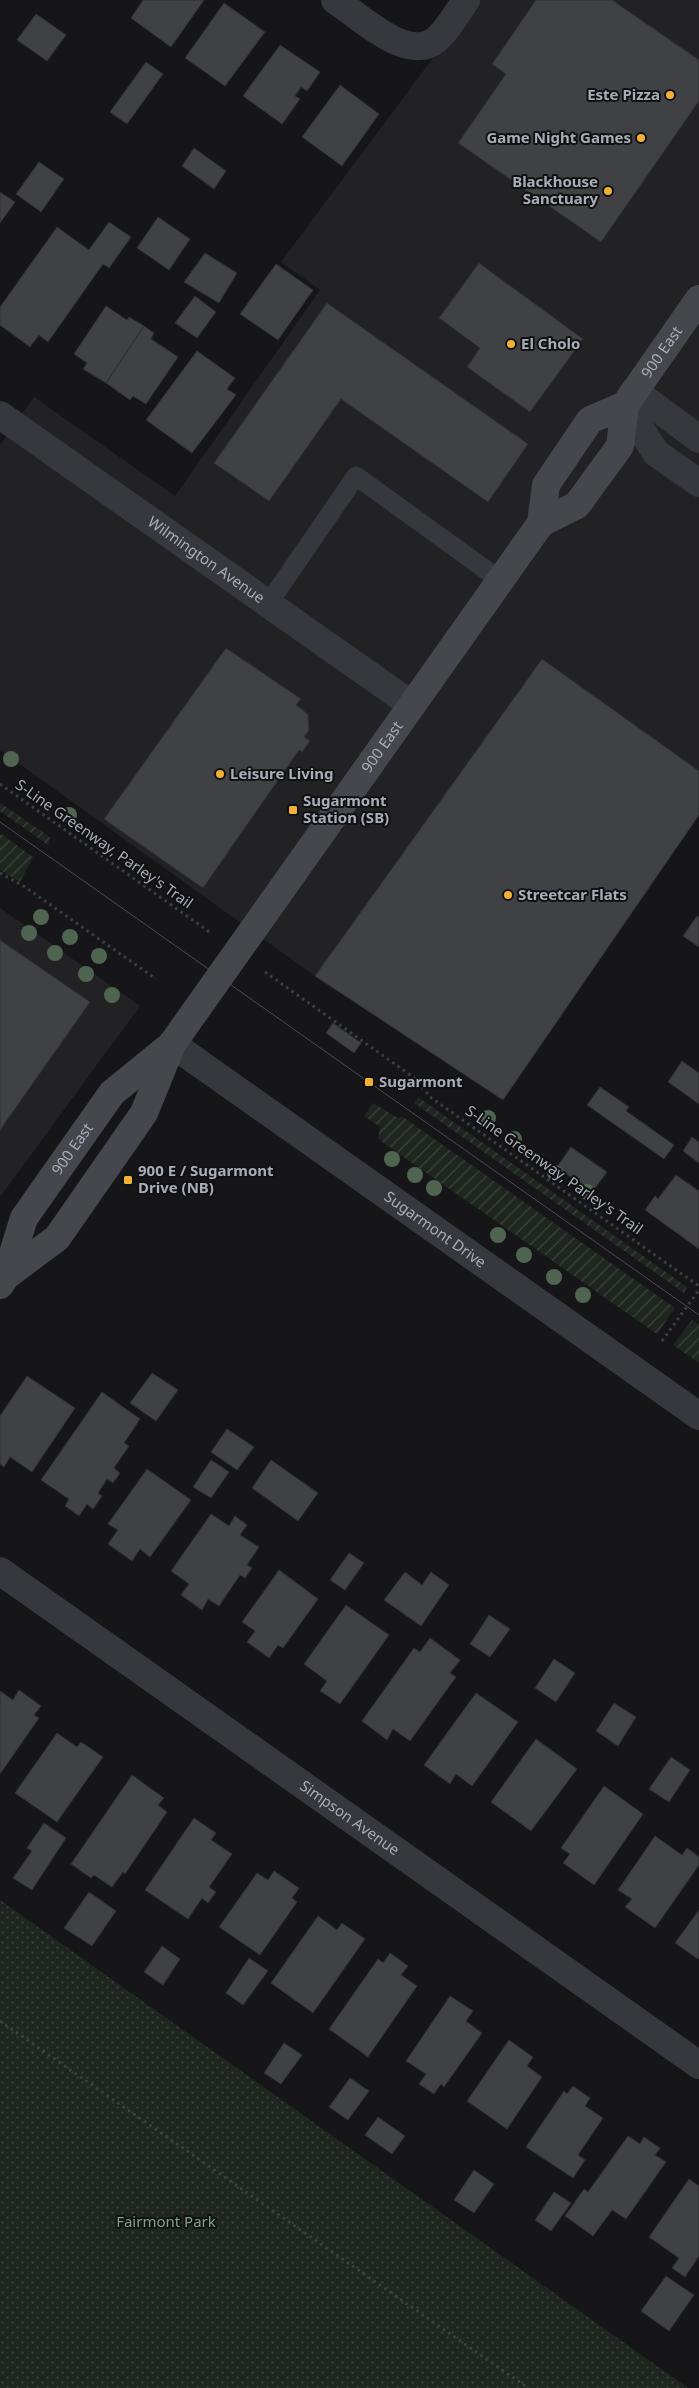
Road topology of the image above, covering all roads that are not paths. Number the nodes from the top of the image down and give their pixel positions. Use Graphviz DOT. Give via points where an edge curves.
graph roads {
  1 [pos="335,0"];
  2 [pos="466,0"];
  3 [pos="699,299"];
  4 [pos="629,398"];
  5 [pos="0,415"];
  6 [pos="699,439"];
  7 [pos="699,483"];
  8 [pos="541,522"];
  9 [pos="500,580"];
  10 [pos="268,604"];
  11 [pos="412,705"];
  12 [pos="172,1044"];
  13 [pos="2,1278"];
  14 [pos="699,1416"];
  15 [pos="0,1571"];
  16 [pos="699,2065"];
  1 -- 2 [label="street" via="393,40 413,46 434,41 446,30"];
  3 -- 4 [label="street, 900 East"];
  4 -- 6 [label="street"];
  4 -- 7 [label="street" via="656,453"];
  4 -- 8 [label="street, 900 East" via="590,420 546,485"];
  4 -- 8 [label="street, 900 East" via="620,446 577,505"];
  5 -- 10 [label="street, Wilmington Avenue"];
  8 -- 9 [label="street, 900 East"];
  9 -- 10 [label="lane" via="356,476"];
  9 -- 11 [label="street, 900 East"];
  10 -- 11 [label="street, Wilmington Avenue"];
  11 -- 12 [label="street, 900 East"];
  12 -- 13 [label="street, 900 East" via="112,1093 24,1218"];
  12 -- 13 [label="street, 900 East" via="144,1113 57,1238"];
  12 -- 14 [label="street, Sugarmont Drive"];
  15 -- 16 [label="street, Simpson Avenue"];
}
